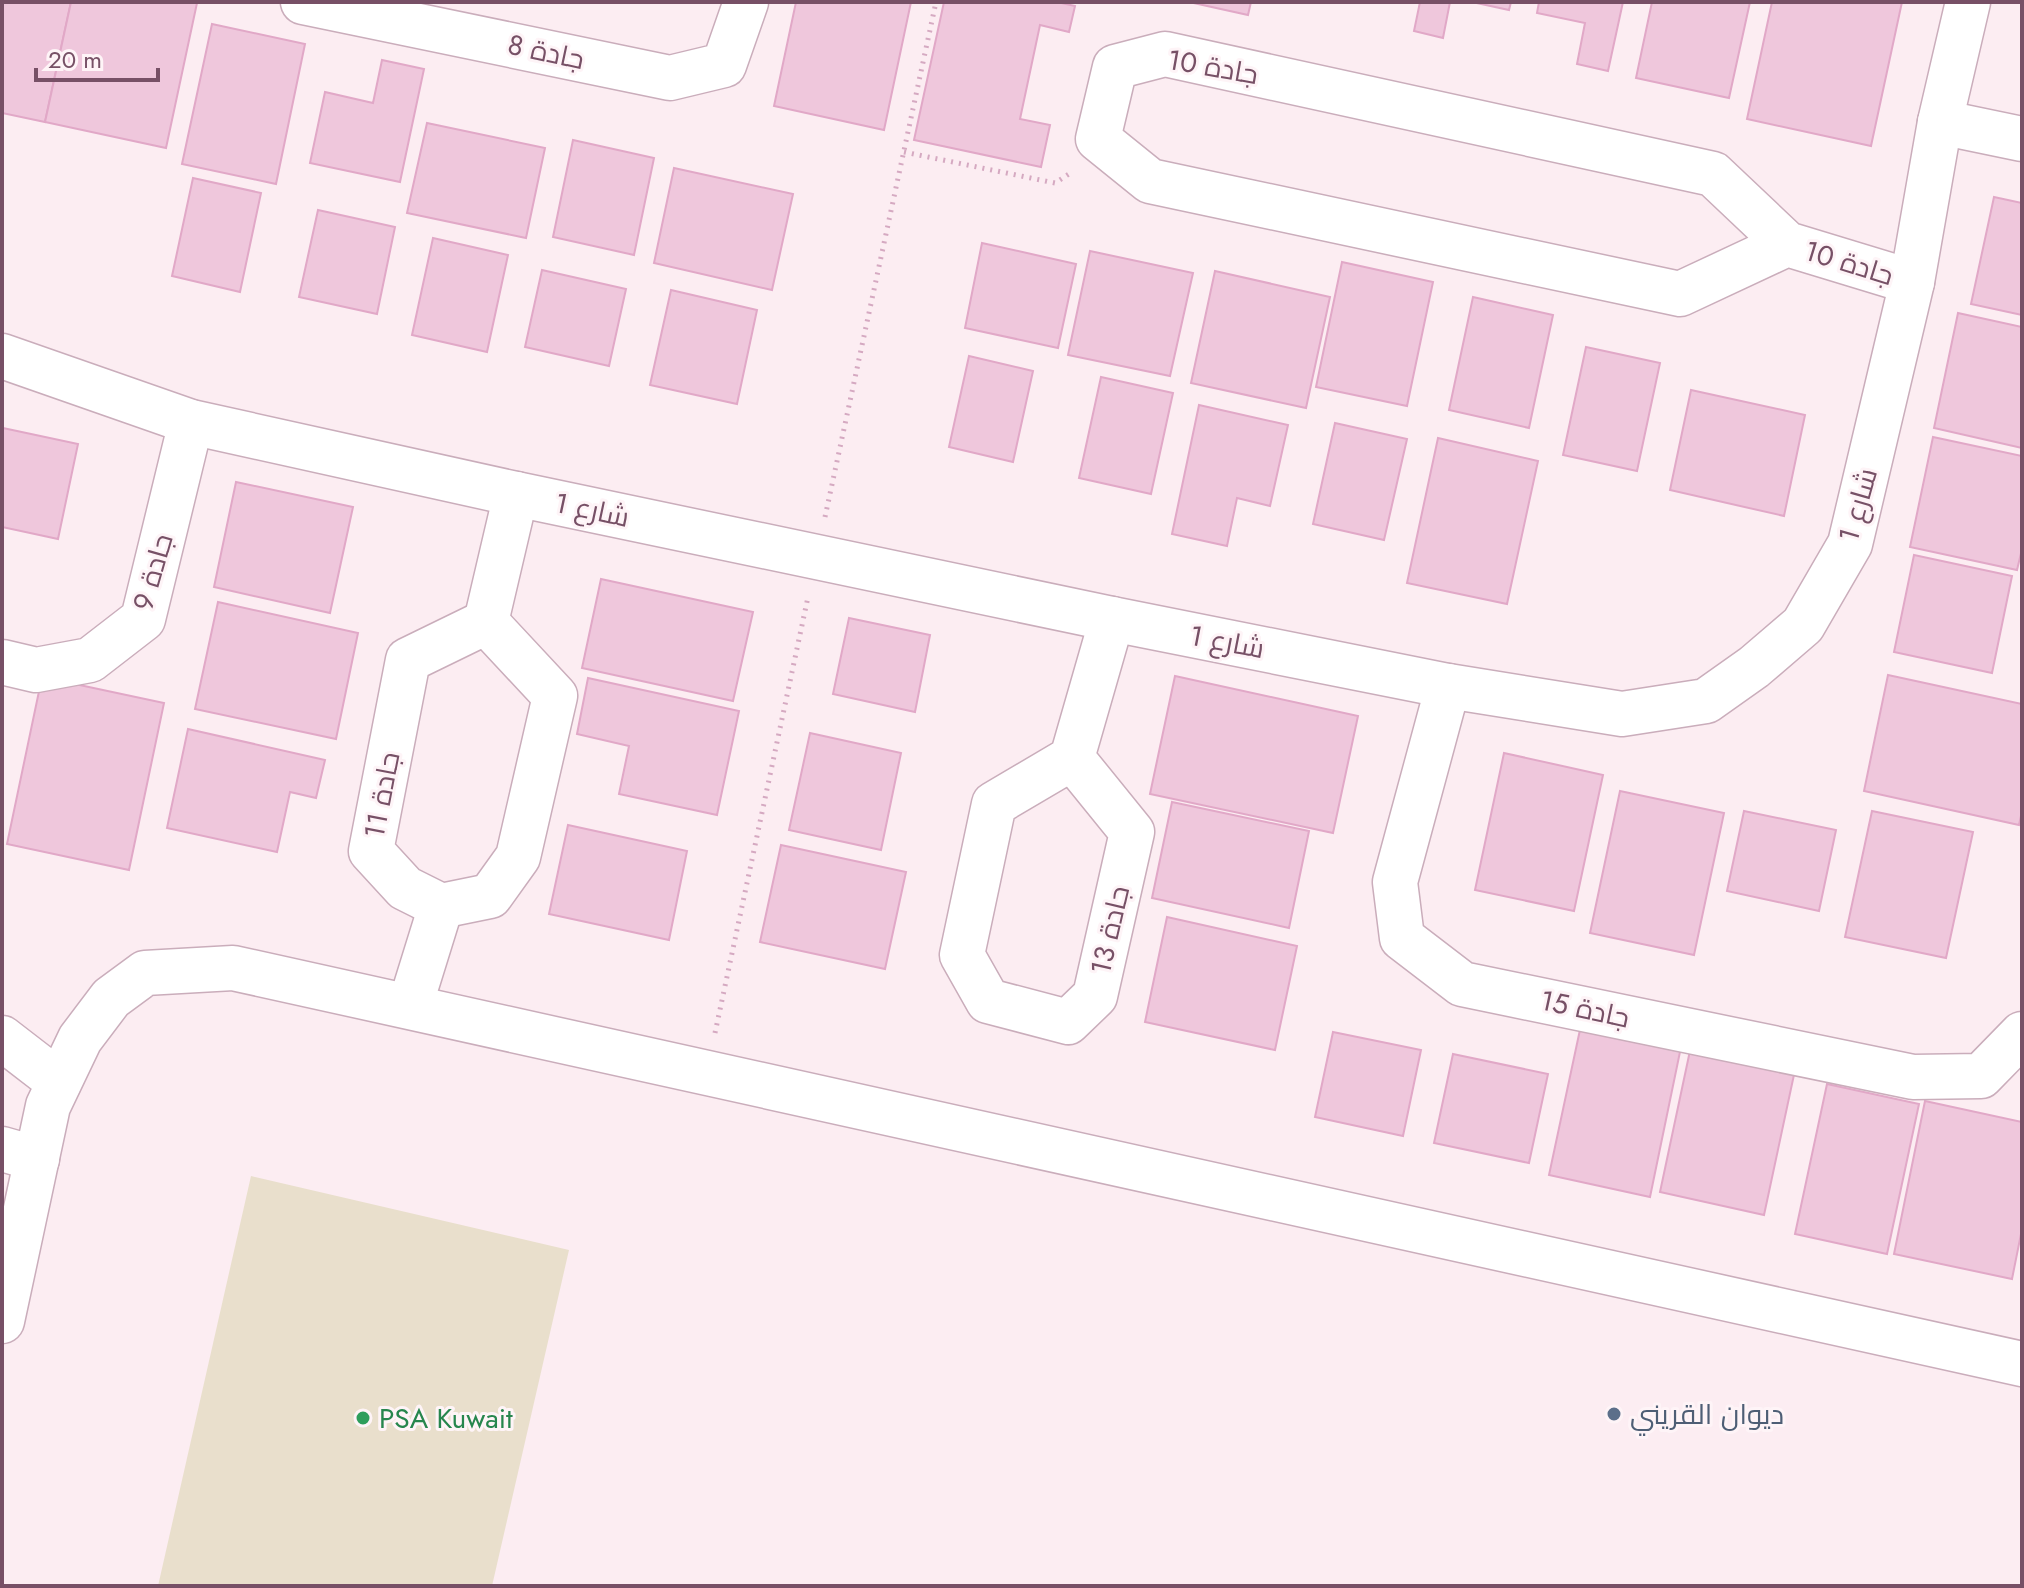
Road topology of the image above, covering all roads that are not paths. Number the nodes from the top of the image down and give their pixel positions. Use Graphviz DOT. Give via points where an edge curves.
graph roads {
  1 [pos="303,2"];
  2 [pos="746,2"];
  3 [pos="1968,2"];
  4 [pos="1940,122"];
  5 [pos="2022,139"];
  6 [pos="1787,244"];
  7 [pos="1912,282"];
  8 [pos="2,356"];
  9 [pos="191,422"];
  10 [pos="516,494"];
  11 [pos="1112,619"];
  12 [pos="486,622"];
  13 [pos="2,662"];
  14 [pos="1448,686"];
  15 [pos="1072,758"];
  16 [pos="441,906"];
  17 [pos="410,1006"];
  18 [pos="2022,1034"];
  19 [pos="2,1038"];
  20 [pos="59,1082"];
  21 [pos="19,1154"];
  22 [pos="2,1321"];
  23 [pos="2022,1364"];
  1 -- 2 [label="street, جادة 8" via="670,78 724,65"];
  3 -- 4 [label="street, شارع 1"];
  4 -- 5 [label="street"];
  4 -- 7 [label="street, شارع 1"];
  6 -- 6 [label="street, جادة 10" via="1713,174 1165,54 1115,67 1098,139 1150,181 1680,294"];
  6 -- 7 [label="street, جادة 10"];
  7 -- 14 [label="street, شارع 1" via="1850,544 1794,634 1706,701 1622,714"];
  8 -- 9 [label="street, شارع 1"];
  9 -- 10 [label="street, شارع 1"];
  9 -- 13 [label="street, جادة 9" via="143,619 90,660 36,670"];
  10 -- 11 [label="street, شارع 1"];
  10 -- 12 [label="street"];
  11 -- 14 [label="street, شارع 1"];
  11 -- 15 [label="street"];
  12 -- 16 [label="street" via="555,696 518,857 490,896"];
  12 -- 16 [label="street, جادة 11" via="408,660 371,851 405,888"];
  14 -- 18 [label="street, جادة 15" via="1395,882 1402,938 1462,984 1913,1077 1981,1076"];
  15 -- 15 [label="street, جادة 13" via="994,804 962,955 988,1001 1068,1022 1095,996 1132,832"];
  16 -- 17 [label="street"];
  17 -- 20 [label="street" via="233,968 145,973 111,998 80,1039"];
  17 -- 23 [label="street"];
  19 -- 20 [label="street"];
  20 -- 21 [label="street"];
  21 -- 22 [label="street"];
}
